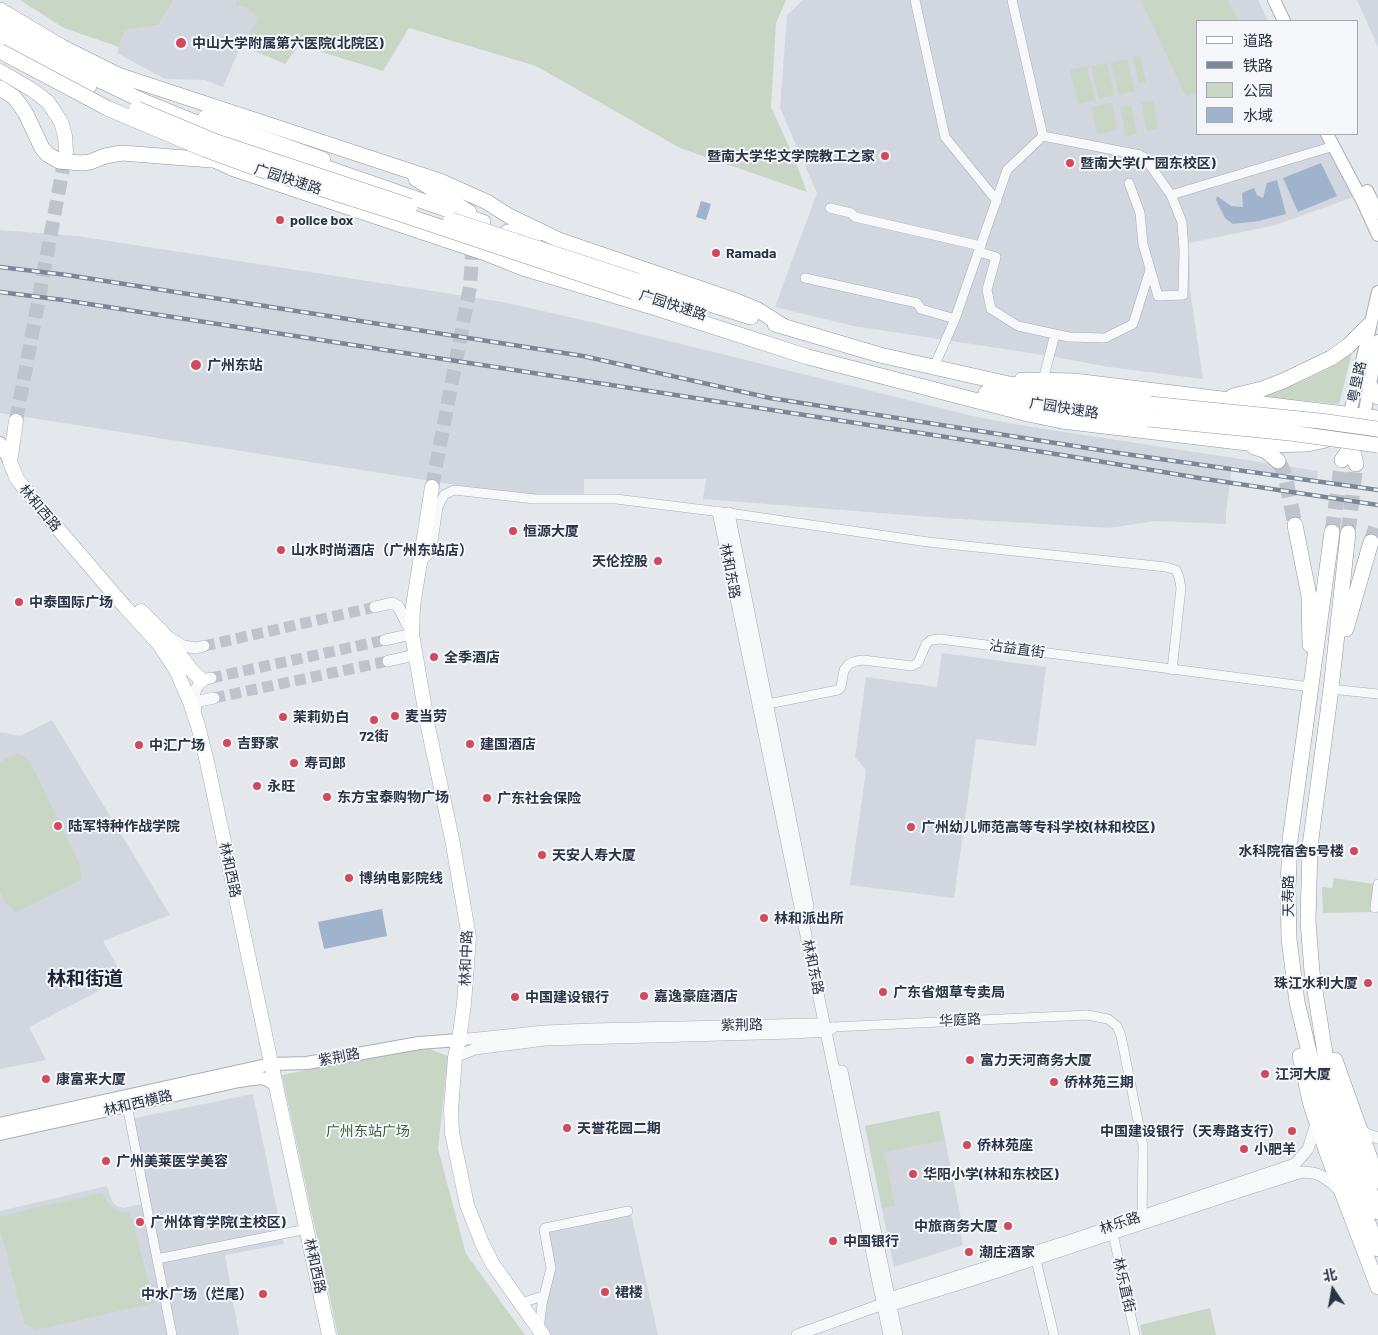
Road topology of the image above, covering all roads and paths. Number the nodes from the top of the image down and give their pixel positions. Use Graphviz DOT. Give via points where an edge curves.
graph roads {
  1 [pos="915,0"];
  2 [pos="1012,0"];
  3 [pos="1265,0"];
  4 [pos="1274,0"];
  5 [pos="0,10"];
  6 [pos="1275,20"];
  7 [pos="1284,20"];
  8 [pos="0,24"];
  9 [pos="0,38"];
  10 [pos="0,44"];
  11 [pos="0,51"];
  12 [pos="0,71"];
  13 [pos="107,77"];
  14 [pos="0,89"];
  15 [pos="205,117"];
  16 [pos="1043,136"];
  17 [pos="1335,140"];
  18 [pos="66,152"];
  19 [pos="215,161"];
  20 [pos="396,167"];
  21 [pos="352,169"];
  22 [pos="1130,183"];
  23 [pos="1171,195"];
  24 [pos="997,201"];
  25 [pos="1375,204"];
  26 [pos="830,208"];
  27 [pos="1378,213"];
  28 [pos="483,222"];
  29 [pos="1378,235"];
  30 [pos="559,240"];
  31 [pos="980,249"];
  32 [pos="488,254"];
  33 [pos="523,268"];
  34 [pos="1150,270"];
  35 [pos="805,278"];
  36 [pos="636,286"];
  37 [pos="1378,292"];
  38 [pos="955,319"];
  39 [pos="1369,325"];
  40 [pos="785,327"];
  41 [pos="1055,334"];
  42 [pos="1377,351"];
  43 [pos="832,364"];
  44 [pos="934,367"];
  45 [pos="990,380"];
  46 [pos="1044,380"];
  47 [pos="947,384"];
  48 [pos="1369,385"];
  49 [pos="1225,398"];
  50 [pos="1378,398"];
  51 [pos="1255,402"];
  52 [pos="1311,408"];
  53 [pos="1149,411"];
  54 [pos="1364,416"];
  55 [pos="16,421"];
  56 [pos="1378,430"];
  57 [pos="1353,438"];
  58 [pos="0,443"];
  59 [pos="1246,443"];
  60 [pos="1378,445"];
  61 [pos="1278,461"];
  62 [pos="10,462"];
  63 [pos="1349,462"];
  64 [pos="432,487"];
  65 [pos="723,512"];
  66 [pos="1295,525"];
  67 [pos="1332,532"];
  68 [pos="1348,533"];
  69 [pos="1371,542"];
  70 [pos="420,563"];
  71 [pos="375,607"];
  72 [pos="164,633"];
  73 [pos="412,634"];
  74 [pos="385,640"];
  75 [pos="415,655"];
  76 [pos="182,658"];
  77 [pos="388,660"];
  78 [pos="1172,670"];
  79 [pos="206,679"];
  80 [pos="181,681"];
  81 [pos="1311,687"];
  82 [pos="1331,689"];
  83 [pos="1378,694"];
  84 [pos="214,698"];
  85 [pos="195,702"];
  86 [pos="762,705"];
  87 [pos="198,726"];
  88 [pos="1296,792"];
  89 [pos="1316,795"];
  90 [pos="1378,884"];
  91 [pos="1375,908"];
  92 [pos="1297,1002"];
  93 [pos="1318,1004"];
  94 [pos="828,1027"];
  95 [pos="459,1040"];
  96 [pos="455,1057"];
  97 [pos="271,1064"];
  98 [pos="275,1085"];
  99 [pos="126,1101"];
  100 [pos="1311,1105"];
  101 [pos="0,1124"];
  102 [pos="1358,1128"];
  103 [pos="0,1134"];
  104 [pos="1378,1138"];
  105 [pos="1378,1181"];
  106 [pos="1343,1194"];
  107 [pos="628,1211"];
  108 [pos="1378,1212"];
  109 [pos="1142,1221"];
  110 [pos="307,1229"];
  111 [pos="1113,1234"];
  112 [pos="1378,1249"];
  113 [pos="157,1259"];
  114 [pos="1036,1260"];
  115 [pos="1378,1287"];
  116 [pos="544,1296"];
  117 [pos="888,1302"];
  118 [pos="521,1303"];
  119 [pos="541,1333"];
  120 [pos="172,1335"];
  121 [pos="330,1335"];
  122 [pos="797,1335"];
  123 [pos="889,1335"];
  124 [pos="897,1335"];
  125 [pos="1054,1335"];
  126 [pos="1136,1335"];
  1 -- 24 [label="street" via="945,137"];
  2 -- 16 [label="street"];
  3 -- 6 [label="main road"];
  4 -- 7 [label="main road"];
  5 -- 13 [label="highway"];
  8 -- 13 [label="highway" via="89,75"];
  9 -- 36 [label="highway, 广园快速路, bridge" via="160,120"];
  10 -- 19 [label="highway" via="66,81 89,104"];
  11 -- 36 [label="highway, 广园快速路, bridge" via="106,108 252,167"];
  12 -- 18 [label="main road" via="48,102 61,122"];
  13 -- 15 [label="highway"];
  13 -- 20 [label="highway"];
  13 -- 28 [label="highway" via="145,102 192,121"];
  14 -- 19 [label="highway" via="14,97 42,148 59,161 90,162 122,153"];
  15 -- 21 [label="main road"];
  16 -- 23 [label="street" via="1140,155"];
  16 -- 24 [label="street" via="1007,170"];
  17 -- 23 [label="street"];
  17 -- 25 [label="main road"];
  17 -- 29 [label="main road"];
  19 -- 32 [label="highway"];
  20 -- 28 [label="highway"];
  20 -- 30 [label="highway" via="464,191"];
  22 -- 34 [label="street" via="1140,213 1142,244"];
  23 -- 34 [label="street" via="1182,222 1182,295 1158,296"];
  24 -- 31 [label="street"];
  25 -- 27 [label="main road"];
  26 -- 31 [label="street"];
  28 -- 32 [label="highway" via="496,236"];
  30 -- 33 [label="highway" via="517,231 504,234 502,241 505,247"];
  30 -- 40 [label="highway" via="731,299 758,310"];
  31 -- 38 [label="street"];
  31 -- 41 [label="street" via="996,257 987,290 991,309 1018,326"];
  32 -- 33 [label="highway"];
  33 -- 43 [label="highway"];
  34 -- 41 [label="street" via="1133,324 1105,338"];
  35 -- 38 [label="street" via="917,303 921,309"];
  36 -- 40 [label="highway, 广园快速路"];
  36 -- 47 [label="highway, 广园快速路" via="803,346"];
  37 -- 39 [label="main road, 粤垦路"];
  38 -- 44 [label="street"];
  39 -- 49 [label="highway" via="1331,358 1262,389"];
  39 -- 54 [label="main road, 粤垦路"];
  40 -- 44 [label="highway, 广园快速路"];
  41 -- 46 [label="street"];
  42 -- 48 [label="main road, 粤垦路"];
  43 -- 47 [label="highway"];
  43 -- 59 [label="highway" via="1054,419"];
  44 -- 45 [label="highway, 广园快速路"];
  45 -- 46 [label="highway"];
  45 -- 53 [label="highway, 广园快速路"];
  46 -- 49 [label="highway"];
  47 -- 53 [label="highway, 广园快速路" via="1040,405"];
  48 -- 50 [label="highway"];
  48 -- 54 [label="main road, 粤垦路"];
  49 -- 51 [label="highway"];
  51 -- 52 [label="highway"];
  51 -- 59 [label="highway" via="1262,411 1263,428 1259,435"];
  52 -- 54 [label="highway"];
  52 -- 57 [label="highway" via="1331,419"];
  53 -- 56 [label="highway, 广园快速路, bridge" via="1281,416"];
  53 -- 60 [label="highway, 广园快速路, bridge"];
  54 -- 57 [label="highway"];
  55 -- 62 [label="main road"];
  56 -- 57 [label="highway"];
  57 -- 59 [label="highway" via="1307,444"];
  57 -- 63 [label="highway"];
  58 -- 62 [label="main road, 林和西路"];
  59 -- 61 [label="highway"];
  62 -- 72 [label="main road, 林和西路" via="126,595"];
  62 -- 80 [label="main road, 林和西路" via="17,479 41,509 159,644"];
  64 -- 70 [label="main road, 林和中路"];
  65 -- 70 [label="street" via="616,499 542,500 454,490 444,495 438,507 432,548"];
  65 -- 78 [label="street" via="928,542 1176,570 1181,588"];
  65 -- 86 [label="street, 林和东路"];
  66 -- 81 [label="highway" via="1309,596"];
  67 -- 81 [label="highway, 天寿路"];
  68 -- 82 [label="highway, 天寿路"];
  69 -- 82 [label="highway"];
  70 -- 73 [label="main road, 林和中路"];
  71 -- 73 [label="street" via="392,603 398,606"];
  72 -- 76 [label="main road, 林和西路"];
  72 -- 76 [label="street" via="176,643 200,647 185,653"];
  73 -- 74 [label="street"];
  73 -- 75 [label="main road, 林和中路"];
  75 -- 77 [label="street"];
  75 -- 95 [label="main road, 林和中路" via="469,937"];
  76 -- 79 [label="main road, 林和西路" via="192,672"];
  76 -- 80 [label="street"];
  78 -- 81 [label="street, 沾益直街"];
  78 -- 86 [label="street, 沾益直街" via="952,640 931,640 918,663 912,666 856,661 844,670 838,690"];
  79 -- 85 [label="street" via="196,689"];
  80 -- 87 [label="main road, 林和西路"];
  81 -- 88 [label="highway, 天寿路"];
  82 -- 83 [label="street"];
  82 -- 89 [label="highway, 天寿路"];
  84 -- 85 [label="street"];
  85 -- 87 [label="street"];
  86 -- 94 [label="street, 林和东路"];
  87 -- 97 [label="main road, 林和西路"];
  88 -- 89 [label="highway"];
  88 -- 92 [label="highway, 天寿路" via="1288,888 1289,938"];
  89 -- 93 [label="highway, 天寿路" via="1308,898"];
  90 -- 91 [label="street"];
  92 -- 100 [label="highway" via="1300,1056"];
  92 -- 112 [label="highway, 天寿路" via="1318,1089"];
  93 -- 102 [label="highway"];
  93 -- 108 [label="highway, 天寿路" via="1334,1091"];
  94 -- 95 [label="street, 紫荆路" via="591,1029"];
  94 -- 96 [label="street, 紫荆路" via="545,1040 484,1047"];
  94 -- 109 [label="street, 华庭路" via="1087,1015 1108,1019 1117,1026 1121,1036 1143,1146"];
  94 -- 117 [label="street, 林和东路"];
  95 -- 96 [label="main road, 林和中路"];
  95 -- 97 [label="main road, 紫荆路" via="419,1043 307,1063"];
  96 -- 118 [label="main road, 林和中路" via="452,1133 467,1205 492,1263"];
  97 -- 98 [label="main road, 林和西路"];
  97 -- 99 [label="main road, 林和西横路"];
  98 -- 99 [label="main road, 林和西横路" via="266,1079 251,1078"];
  98 -- 110 [label="main road, 林和西路"];
  99 -- 101 [label="main road, 林和西横路"];
  99 -- 103 [label="main road, 林和西横路"];
  99 -- 113 [label="street"];
  100 -- 106 [label="highway"];
  100 -- 109 [label="street, 林乐路" via="1316,1124 1308,1149 1295,1164"];
  102 -- 104 [label="street"];
  102 -- 105 [label="highway"];
  106 -- 109 [label="street, 林乐路" via="1325,1177 1302,1172"];
  106 -- 115 [label="highway"];
  107 -- 116 [label="street" via="545,1228 551,1268"];
  109 -- 111 [label="street, 林乐路"];
  109 -- 117 [label="street, 林乐路"];
  110 -- 113 [label="street"];
  110 -- 121 [label="main road, 林和西路"];
  111 -- 114 [label="street, 林乐路"];
  111 -- 126 [label="street, 林乐直街"];
  113 -- 120 [label="street"];
  114 -- 117 [label="street, 林乐路"];
  114 -- 125 [label="street"];
  116 -- 118 [label="street"];
  116 -- 119 [label="street"];
  117 -- 122 [label="street, 林乐路"];
  117 -- 123 [label="street, 林和东路"];
  117 -- 124 [label="street, 林和东路"];
  118 -- 119 [label="main road, 林和中路"];
}
